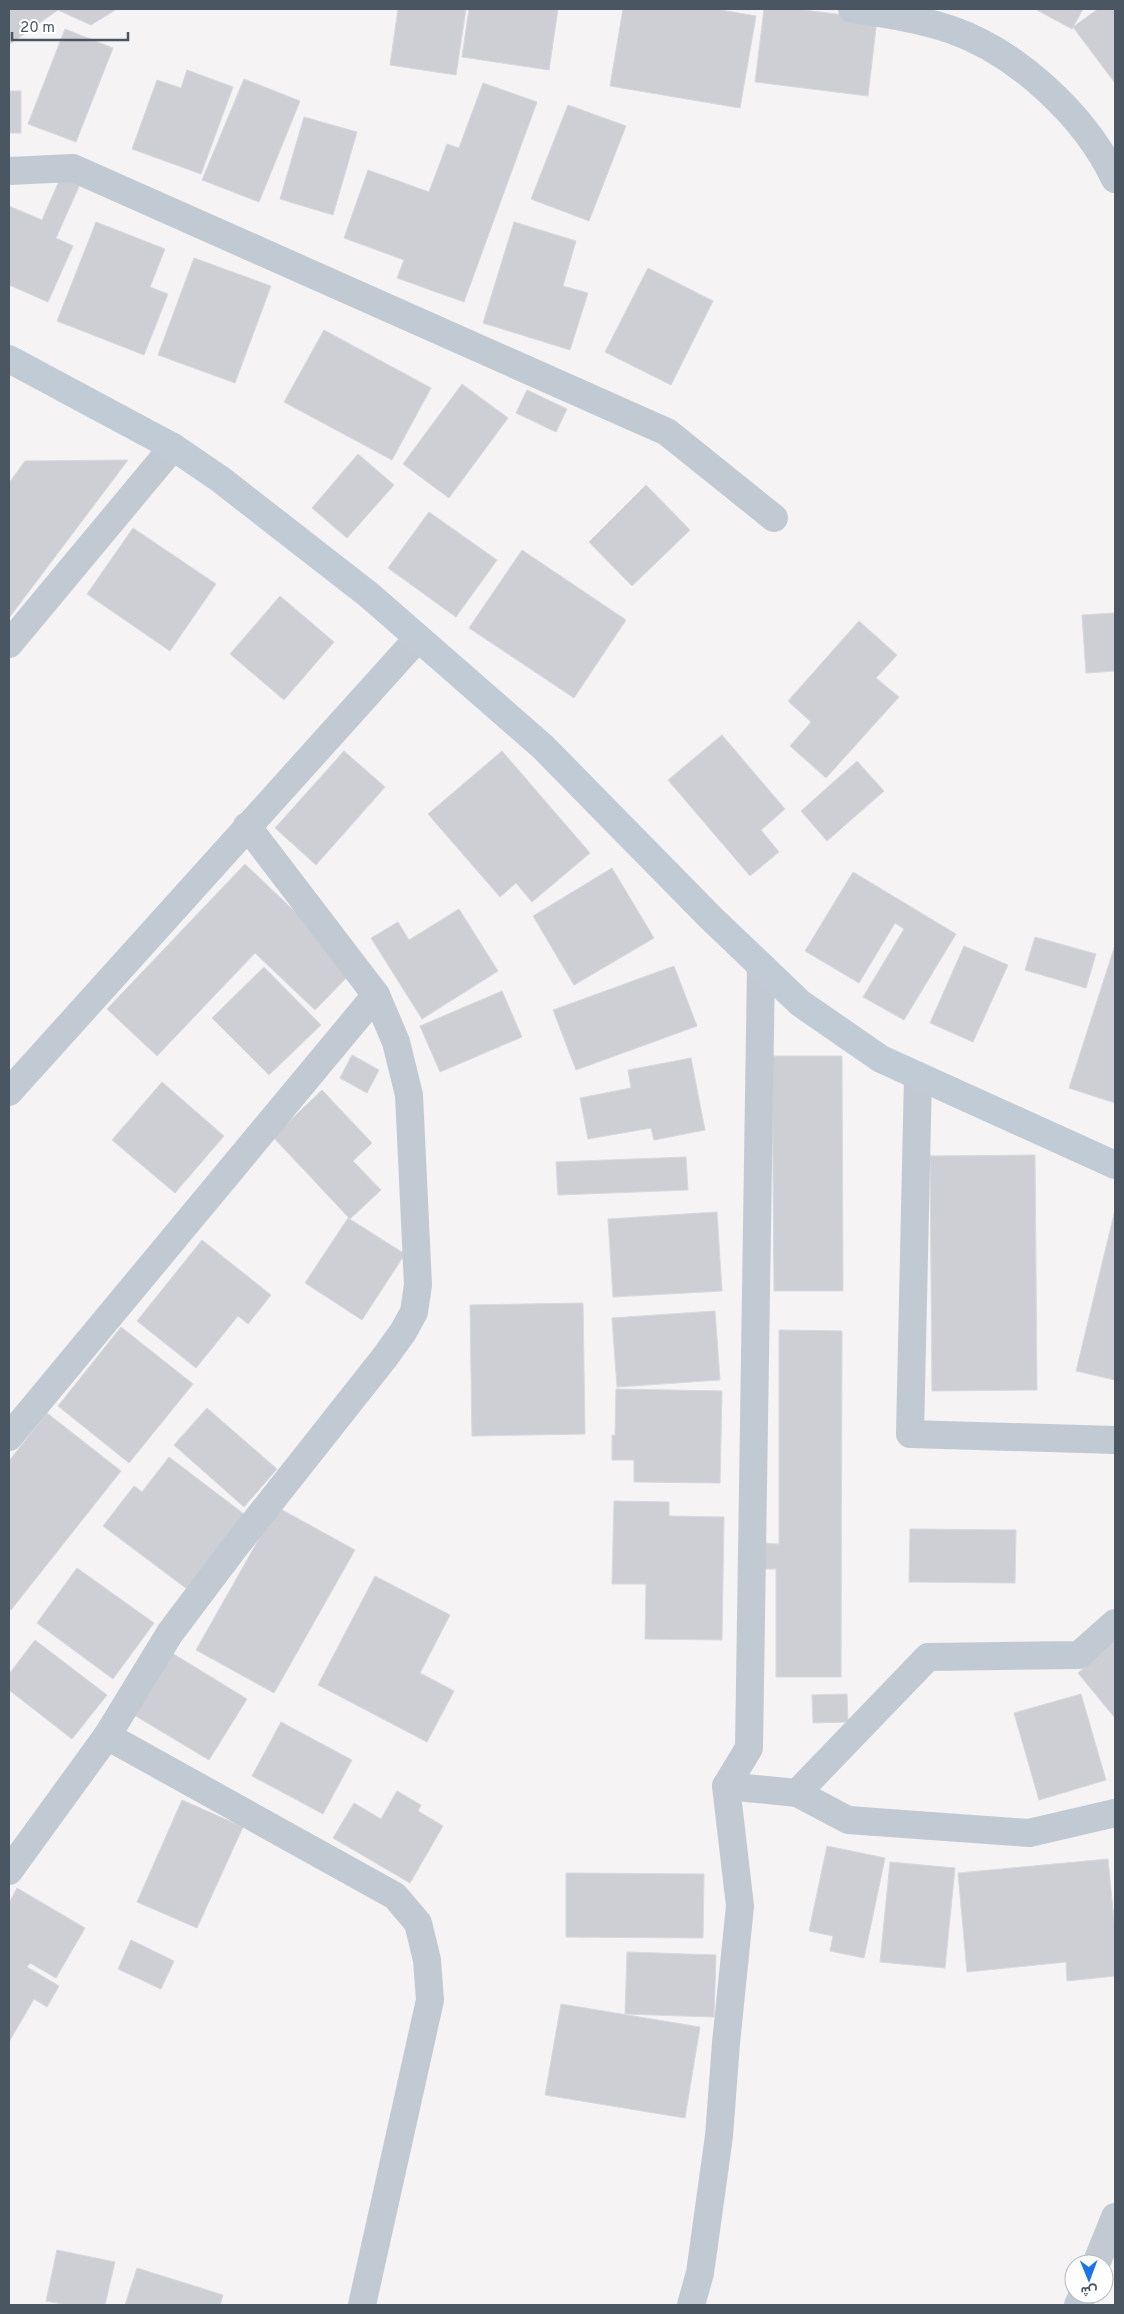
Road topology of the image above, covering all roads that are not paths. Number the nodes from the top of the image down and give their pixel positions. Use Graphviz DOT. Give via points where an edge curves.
graph roads {
  1 [pos="852,9"];
  2 [pos="9,171"];
  3 [pos="1115,179"];
  4 [pos="9,359"];
  5 [pos="173,447"];
  6 [pos="774,518"];
  7 [pos="418,638"];
  8 [pos="9,644"];
  9 [pos="247,826"];
  10 [pos="761,966"];
  11 [pos="376,995"];
  12 [pos="918,1076"];
  13 [pos="9,1092"];
  14 [pos="1115,1165"];
  15 [pos="9,1437"];
  16 [pos="1115,1440"];
  17 [pos="1115,1623"];
  18 [pos="107,1736"];
  19 [pos="726,1786"];
  20 [pos="797,1793"];
  21 [pos="1115,1813"];
  22 [pos="9,1871"];
  23 [pos="1115,2218"];
  24 [pos="1100,2254"];
  25 [pos="362,2305"];
  26 [pos="691,2305"];
  1 -- 3 [label="street" via="922,21 993,50 1030,76 1073,116 1106,159"];
  2 -- 6 [label="street" via="73,168 667,432"];
  4 -- 5 [label="main road"];
  5 -- 7 [label="main road" via="220,479 369,595"];
  5 -- 8 [label="street"];
  7 -- 9 [label="street"];
  7 -- 10 [label="main road" via="543,747"];
  9 -- 11 [label="street"];
  9 -- 13 [label="street"];
  10 -- 12 [label="main road" via="808,1009 881,1060"];
  10 -- 19 [label="street" via="749,1748"];
  11 -- 15 [label="street"];
  11 -- 18 [label="street" via="396,1042 409,1095 418,1284 414,1312 385,1357 170,1633"];
  12 -- 14 [label="main road"];
  12 -- 16 [label="street" via="910,1434"];
  17 -- 20 [label="street" via="1079,1655 928,1657"];
  18 -- 22 [label="street"];
  18 -- 25 [label="street" via="395,1896 418,1923 427,1960 430,2000"];
  19 -- 20 [label="street"];
  19 -- 26 [label="street" via="740,1906 719,2136 700,2273"];
  20 -- 21 [label="street" via="848,1820 1029,1833"];
  23 -- 24 [label="street"];
}
